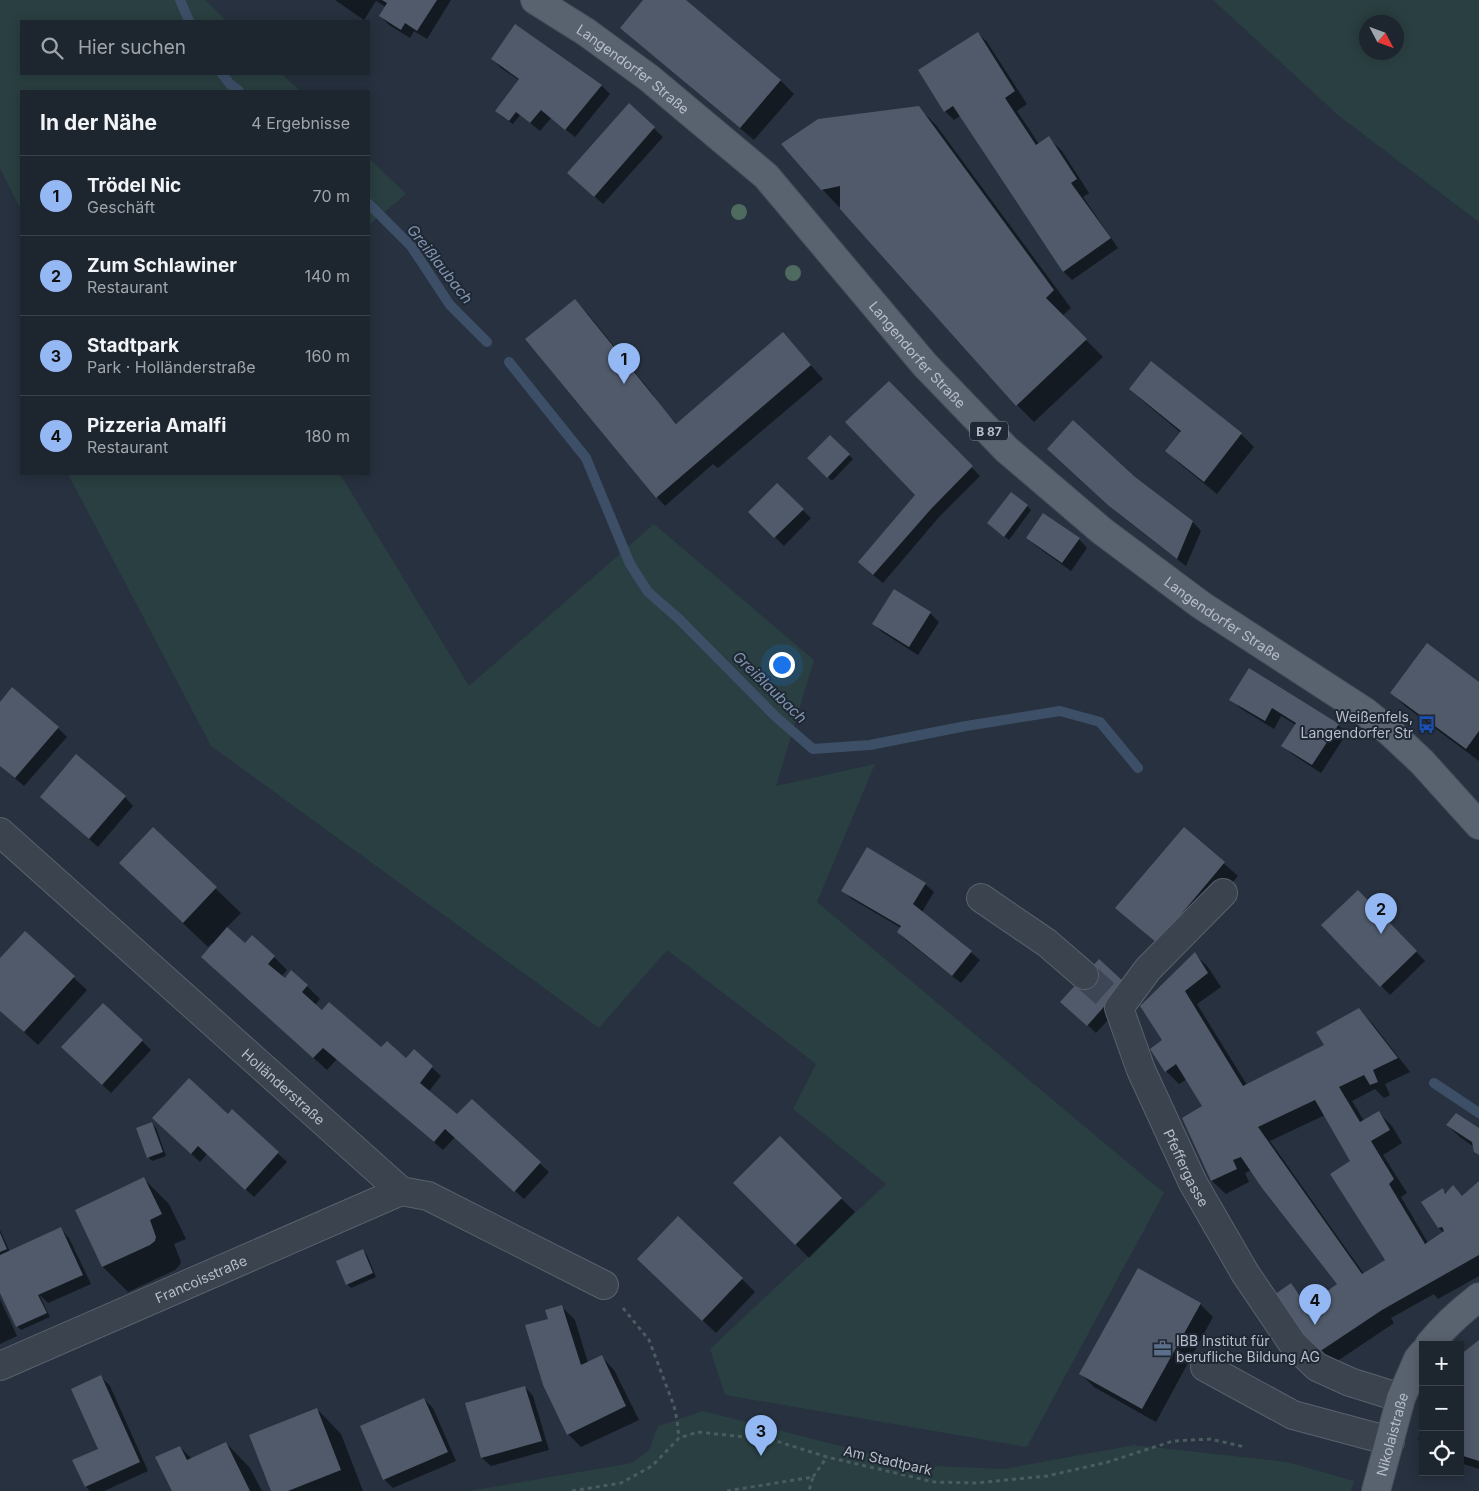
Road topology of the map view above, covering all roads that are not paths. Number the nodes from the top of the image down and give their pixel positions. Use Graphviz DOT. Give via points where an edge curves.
graph roads {
  1 [pos="535,0"];
  2 [pos="1479,824"];
  3 [pos="0,832"];
  4 [pos="1223,893"];
  5 [pos="982,898"];
  6 [pos="1084,975"];
  7 [pos="401,1191"];
  8 [pos="604,1285"];
  9 [pos="1479,1297"];
  10 [pos="1433,1341"];
  11 [pos="1419,1358"];
  12 [pos="0,1366"];
  13 [pos="1204,1367"];
  14 [pos="1401,1398"];
  15 [pos="1390,1441"];
  16 [pos="1376,1491"];
  1 -- 2 [label="main road, Langendorfer Straße / B 87" via="649,78 766,176 925,365 1007,450 1102,531 1201,605 1377,722 1422,762"];
  3 -- 7 [label="street, Holländerstraße"];
  4 -- 14 [label="street, Pfeffergasse" via="1115,1004 1141,1070 1194,1183 1245,1273 1293,1344 1317,1367 1350,1382"];
  5 -- 6 [label="street" via="1047,942"];
  7 -- 8 [label="street" via="428,1196"];
  7 -- 12 [label="street, Francoisstraße"];
  9 -- 10 [label="main road"];
  11 -- 14 [label="main road, Nikolaistraße"];
  13 -- 15 [label="street" via="1293,1414"];
  14 -- 15 [label="main road, Nikolaistraße"];
  15 -- 16 [label="main road, Nikolaistraße"];
}
